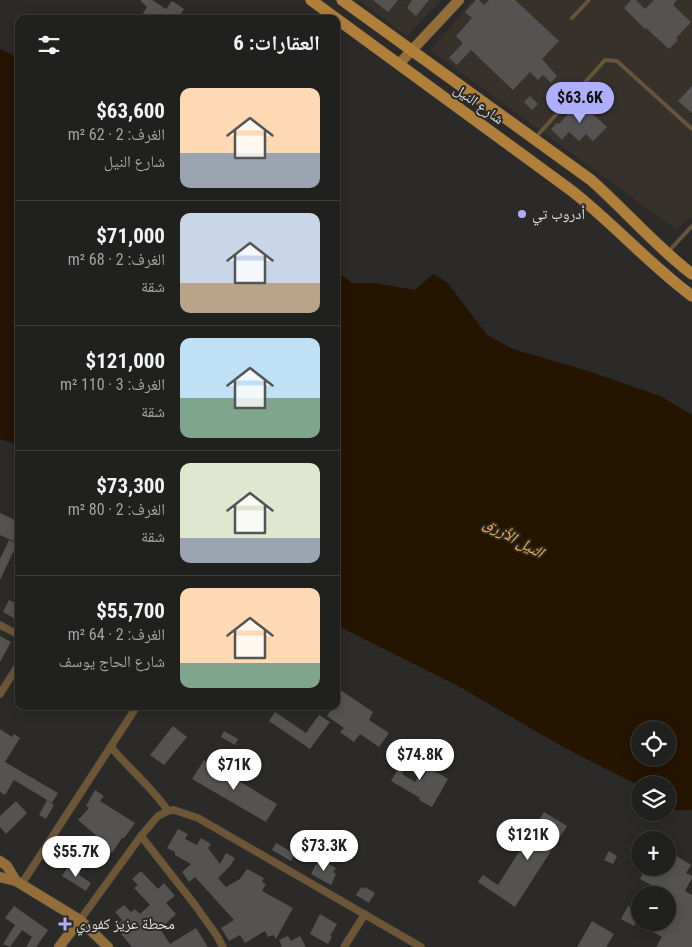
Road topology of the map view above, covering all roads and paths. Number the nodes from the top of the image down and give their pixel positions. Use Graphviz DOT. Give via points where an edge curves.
graph roads {
  1 [pos="311,0"];
  2 [pos="342,0"];
  3 [pos="459,0"];
  4 [pos="589,0"];
  5 [pos="332,15"];
  6 [pos="572,18"];
  7 [pos="340,21"];
  8 [pos="412,51"];
  9 [pos="400,64"];
  10 [pos="692,130"];
  11 [pos="534,139"];
  12 [pos="692,226"];
  13 [pos="667,252"];
  14 [pos="692,274"];
  15 [pos="692,296"];
  16 [pos="0,625"];
  17 [pos="15,632"];
  18 [pos="15,670"];
  19 [pos="0,694"];
  20 [pos="134,710"];
  21 [pos="111,747"];
  22 [pos="168,811"];
  23 [pos="141,836"];
  24 [pos="4,864"];
  25 [pos="0,876"];
  26 [pos="19,883"];
  27 [pos="365,914"];
  28 [pos="80,920"];
  29 [pos="59,947"];
  30 [pos="108,947"];
  31 [pos="223,947"];
  32 [pos="344,947"];
  33 [pos="421,947"];
  1 -- 5 [label="main road, شارع النيل"];
  2 -- 8 [label="main road, شارع النيل"];
  3 -- 8 [label="main road"];
  4 -- 6 [label="lane"];
  7 -- 9 [label="main road, شارع النيل"];
  8 -- 9 [label="main road"];
  8 -- 11 [label="main road, شارع النيل"];
  9 -- 15 [label="main road, شارع النيل" via="597,211 660,271"];
  10 -- 11 [label="lane" via="617,61 605,60"];
  11 -- 13 [label="main road, شارع النيل" via="590,180"];
  12 -- 13 [label="lane"];
  13 -- 14 [label="main road, شارع النيل"];
  16 -- 17 [label="street"];
  18 -- 19 [label="street"];
  20 -- 21 [label="street"];
  21 -- 22 [label="street"];
  21 -- 26 [label="street"];
  22 -- 23 [label="street" via="158,816"];
  22 -- 27 [label="street" via="198,818"];
  23 -- 28 [label="street"];
  23 -- 31 [label="street"];
  24 -- 25 [label="street"];
  24 -- 26 [label="main road"];
  25 -- 26 [label="main road"];
  26 -- 28 [label="main road"];
  27 -- 32 [label="street"];
  27 -- 33 [label="street"];
  28 -- 29 [label="main road"];
  28 -- 30 [label="main road"];
}
